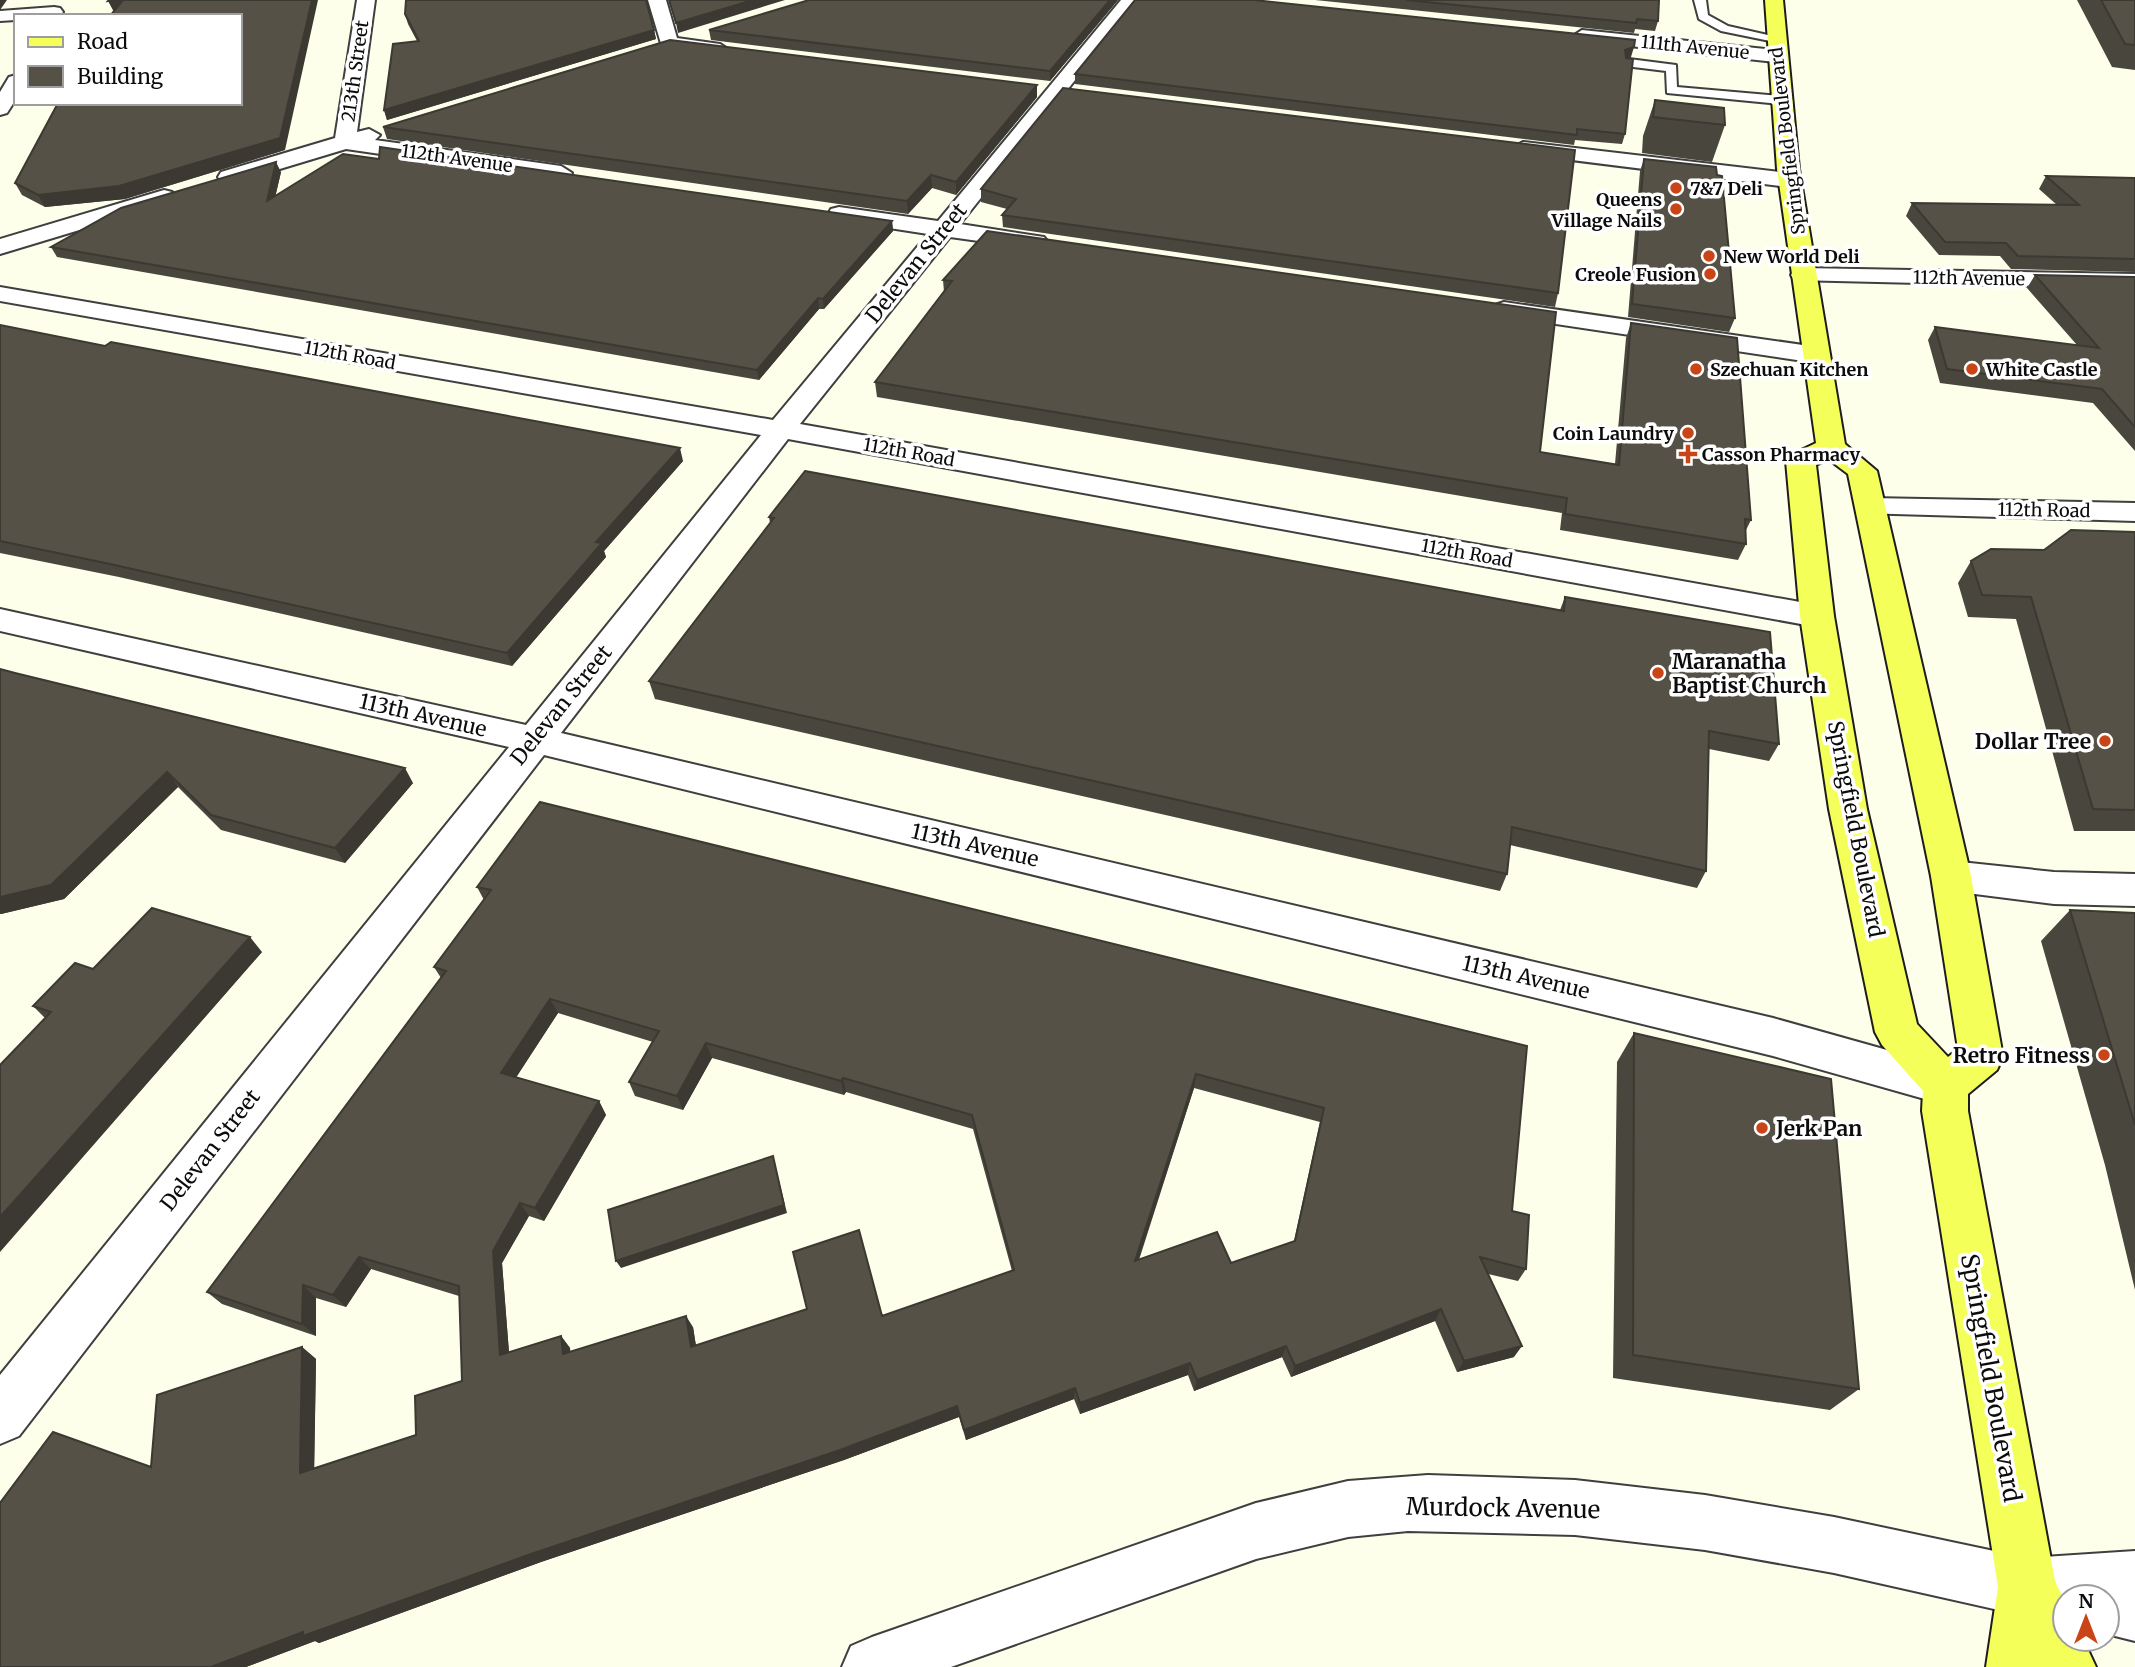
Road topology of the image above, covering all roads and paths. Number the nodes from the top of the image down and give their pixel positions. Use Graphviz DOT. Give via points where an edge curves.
graph roads {
  1 [pos="366,0"];
  2 [pos="657,0"];
  3 [pos="1130,0"];
  4 [pos="1700,0"];
  5 [pos="1774,0"];
  6 [pos="56,9"];
  7 [pos="16,14"];
  8 [pos="717,29"];
  9 [pos="1566,34"];
  10 [pos="661,46"];
  11 [pos="1775,47"];
  12 [pos="736,52"];
  13 [pos="1629,63"];
  14 [pos="14,84"];
  15 [pos="1780,100"];
  16 [pos="0,109"];
  17 [pos="392,128"];
  18 [pos="345,142"];
  19 [pos="1507,146"];
  20 [pos="589,177"];
  21 [pos="1789,180"];
  22 [pos="208,184"];
  23 [pos="182,192"];
  24 [pos="820,211"];
  25 [pos="944,229"];
  26 [pos="1056,245"];
  27 [pos="0,247"];
  28 [pos="1803,275"];
  29 [pos="2135,281"];
  30 [pos="0,294"];
  31 [pos="1482,306"];
  32 [pos="1817,355"];
  33 [pos="781,429"];
  34 [pos="1830,447"];
  35 [pos="1870,507"];
  36 [pos="2135,512"];
  37 [pos="1817,615"];
  38 [pos="0,620"];
  39 [pos="534,740"];
  40 [pos="1951,876"];
  41 [pos="2135,890"];
  42 [pos="1946,1085"];
  43 [pos="0,1417"];
  44 [pos="2135,1580"];
  45 [pos="2048,1592"];
  46 [pos="879,1666"];
  47 [pos="2015,1667"];
  48 [pos="2066,1667"];
  1 -- 18 [label="street, 213th Street"];
  2 -- 10 [label="street"];
  3 -- 25 [label="street, Delevan Street"];
  4 -- 11 [label="lane" via="1703,17"];
  5 -- 11 [label="main road, Springfield Boulevard"];
  6 -- 7 [label="street"];
  8 -- 10 [label="street"];
  9 -- 11 [label="street, 111th Avenue"];
  10 -- 12 [label="street"];
  11 -- 15 [label="main road, Springfield Boulevard"];
  13 -- 15 [label="lane" via="1672,68 1672,95"];
  14 -- 16 [label="street"];
  15 -- 21 [label="main road, Springfield Boulevard"];
  17 -- 18 [label="street"];
  18 -- 20 [label="street, 112th Avenue"];
  18 -- 22 [label="street"];
  19 -- 21 [label="street"];
  21 -- 28 [label="main road, Springfield Boulevard"];
  23 -- 27 [label="street"];
  24 -- 25 [label="street"];
  25 -- 26 [label="street"];
  25 -- 33 [label="street, Delevan Street"];
  28 -- 29 [label="street, 112th Avenue"];
  28 -- 32 [label="main road, Springfield Boulevard"];
  30 -- 33 [label="street, 112th Road"];
  31 -- 32 [label="street"];
  32 -- 34 [label="main road, Springfield Boulevard"];
  33 -- 37 [label="street, 112th Road"];
  33 -- 39 [label="street, Delevan Street"];
  34 -- 35 [label="main road" via="1862,471"];
  34 -- 37 [label="main road, Springfield Boulevard" via="1801,461"];
  35 -- 36 [label="street, 112th Road"];
  35 -- 40 [label="main road"];
  37 -- 42 [label="main road, Springfield Boulevard" via="1848,808 1897,1032"];
  38 -- 39 [label="street, 113th Avenue"];
  39 -- 42 [label="street, 113th Avenue" via="1773,1037"];
  39 -- 43 [label="street, Delevan Street"];
  40 -- 41 [label="street" via="2054,888"];
  40 -- 42 [label="main road" via="1981,1057"];
  42 -- 45 [label="main road, Springfield Boulevard" via="1945,1111"];
  44 -- 45 [label="street, Murdock Avenue"];
  45 -- 46 [label="street, Murdock Avenue" via="1716,1522 1566,1506 1438,1502 1350,1508 1285,1522"];
  45 -- 47 [label="main road, Springfield Boulevard"];
  45 -- 48 [label="main road, Springfield Boulevard"];
}
